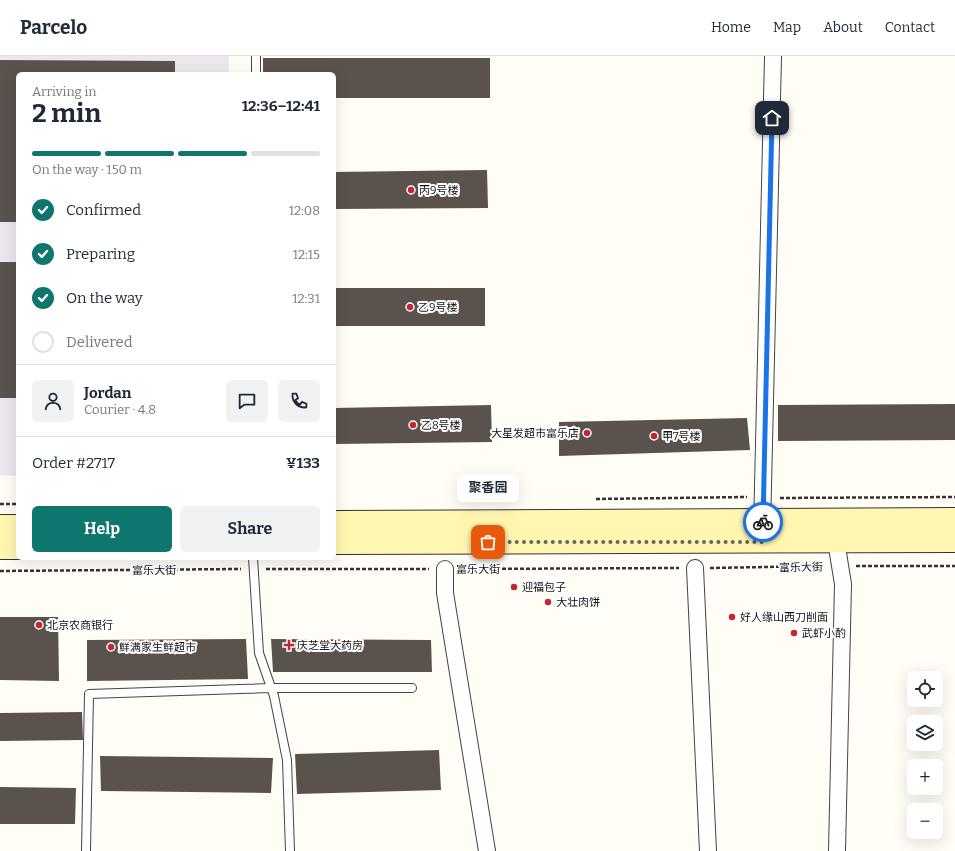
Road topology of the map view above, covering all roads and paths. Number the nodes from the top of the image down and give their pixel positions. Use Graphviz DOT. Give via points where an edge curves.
graph roads {
  1 [pos="256,56"];
  2 [pos="773,56"];
  3 [pos="256,72"];
  4 [pos="0,504"];
  5 [pos="16,504"];
  6 [pos="955,519"];
  7 [pos="830,520"];
  8 [pos="336,522"];
  9 [pos="0,526"];
  10 [pos="16,526"];
  11 [pos="762,531"];
  12 [pos="836,541"];
  13 [pos="955,541"];
  14 [pos="336,543"];
  15 [pos="0,548"];
  16 [pos="16,548"];
  17 [pos="253,560"];
  18 [pos="840,566"];
  19 [pos="955,566"];
  20 [pos="694,568"];
  21 [pos="445,569"];
  22 [pos="253,570"];
  23 [pos="0,571"];
  24 [pos="272,688"];
  25 [pos="412,688"];
  26 [pos="86,851"];
  27 [pos="290,851"];
  28 [pos="488,851"];
  29 [pos="708,851"];
  30 [pos="837,851"];
  1 -- 3 [label="lane"];
  2 -- 11 [label="street"];
  4 -- 5 [label="path"];
  6 -- 7 [label="main road"];
  7 -- 11 [label="main road"];
  7 -- 12 [label="street"];
  8 -- 11 [label="main road"];
  9 -- 10 [label="main road"];
  11 -- 12 [label="main road"];
  11 -- 14 [label="main road"];
  12 -- 13 [label="main road"];
  12 -- 18 [label="street"];
  15 -- 16 [label="main road"];
  17 -- 22 [label="lane"];
  18 -- 19 [label="path, 富乐大街"];
  18 -- 20 [label="path, 富乐大街"];
  18 -- 30 [label="street" via="843,584"];
  20 -- 21 [label="path, 富乐大街"];
  20 -- 29 [label="street"];
  21 -- 22 [label="path, 富乐大街"];
  21 -- 28 [label="street" via="445,592"];
  22 -- 23 [label="path, 富乐大街"];
  22 -- 24 [label="lane" via="259,653"];
  24 -- 25 [label="lane"];
  24 -- 26 [label="lane" via="89,694"];
  24 -- 27 [label="lane" via="287,760"];
}
